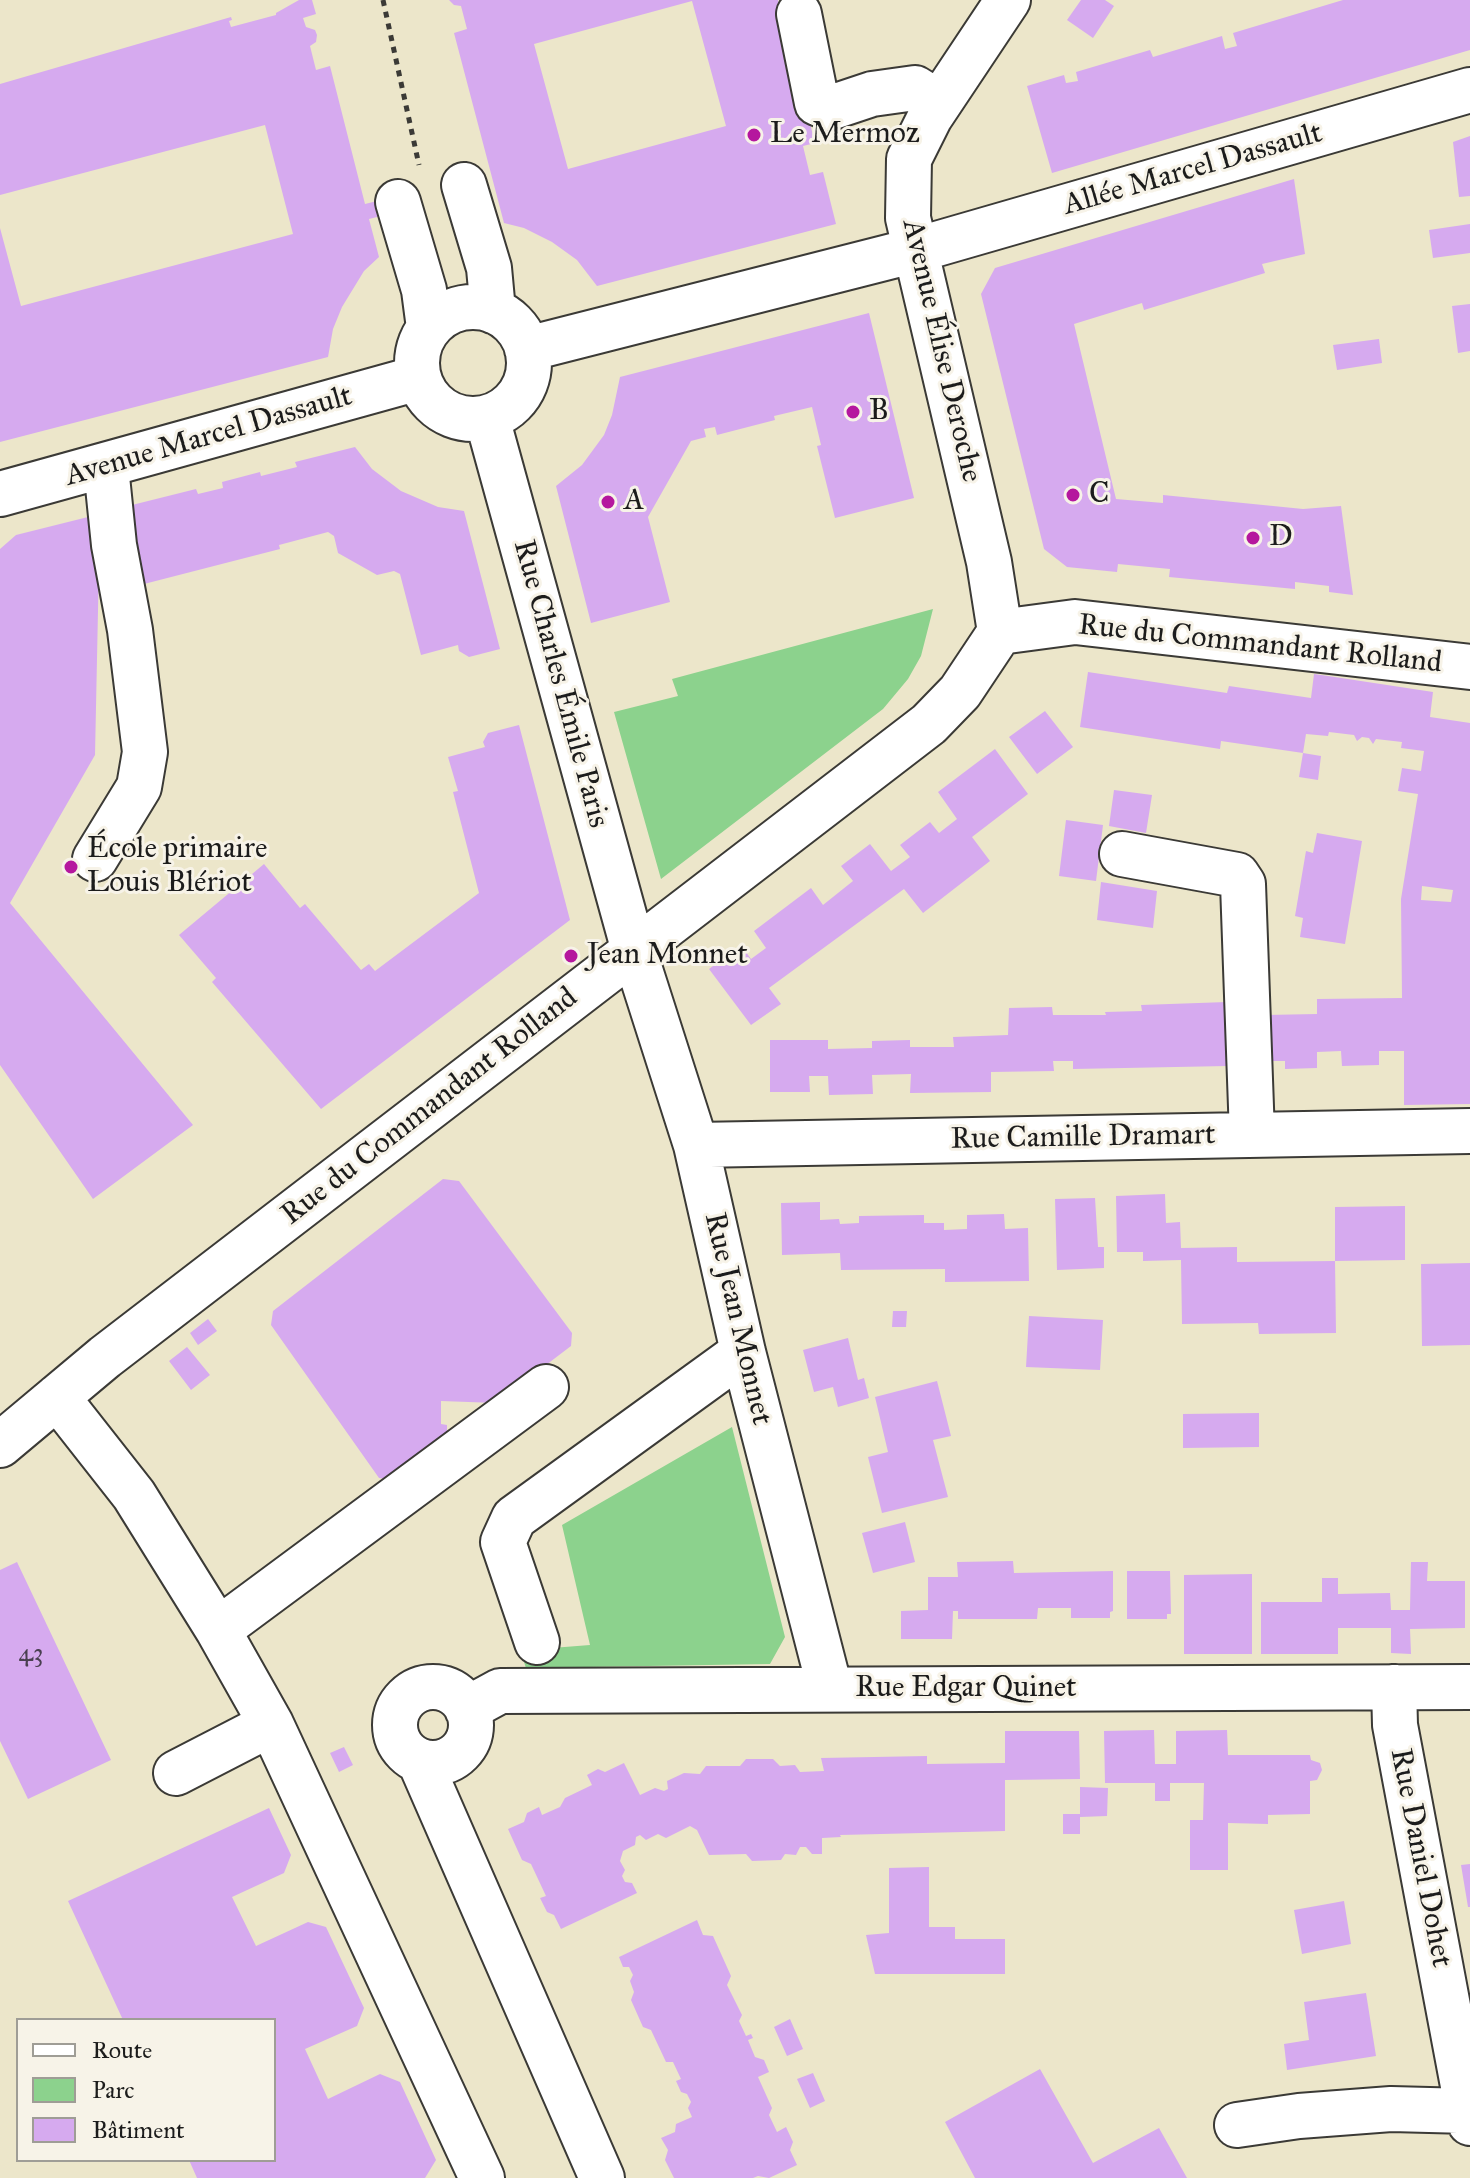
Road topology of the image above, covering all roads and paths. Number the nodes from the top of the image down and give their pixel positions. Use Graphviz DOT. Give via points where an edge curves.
graph roads {
  1 [pos="383,0"];
  2 [pos="1008,0"];
  3 [pos="799,14"];
  4 [pos="1470,90"];
  5 [pos="939,103"];
  6 [pos="419,164"];
  7 [pos="464,185"];
  8 [pos="398,202"];
  9 [pos="916,250"];
  10 [pos="493,311"];
  11 [pos="429,328"];
  12 [pos="527,349"];
  13 [pos="418,378"];
  14 [pos="487,418"];
  15 [pos="106,467"];
  16 [pos="0,494"];
  17 [pos="1000,632"];
  18 [pos="1470,667"];
  19 [pos="1122,854"];
  20 [pos="95,859"];
  21 [pos="634,951"];
  22 [pos="1470,1131"];
  23 [pos="1252,1135"];
  24 [pos="696,1145"];
  25 [pos="743,1352"];
  26 [pos="546,1387"];
  27 [pos="57,1397"];
  28 [pos="0,1445"];
  29 [pos="218,1630"];
  30 [pos="537,1642"];
  31 [pos="1394,1687"];
  32 [pos="1470,1687"];
  33 [pos="830,1689"];
  34 [pos="467,1709"];
  35 [pos="271,1724"];
  36 [pos="420,1762"];
  37 [pos="176,1773"];
  38 [pos="1469,2117"];
  39 [pos="1237,2125"];
  40 [pos="482,2178"];
  41 [pos="602,2178"];
  1 -- 6 [label="path"];
  2 -- 5 [label="street, Avenue Élise Deroche"];
  3 -- 5 [label="street" via="817,103 830,108 872,94 915,88"];
  4 -- 9 [label="street, Allée Marcel Dassault"];
  5 -- 9 [label="street, Avenue Élise Deroche" via="909,159 908,218"];
  7 -- 10 [label="street" via="489,268"];
  8 -- 11 [label="street" via="424,290"];
  9 -- 12 [label="street"];
  9 -- 17 [label="street, Avenue Élise Deroche" via="989,562"];
  10 -- 11 [label="street" via="458,309"];
  10 -- 12 [label="street" via="520,332"];
  11 -- 13 [label="street" via="416,360"];
  12 -- 14 [label="street" via="526,383 510,405"];
  13 -- 14 [label="street" via="431,400 452,416"];
  13 -- 15 [label="street, Avenue Marcel Dassault"];
  14 -- 21 [label="street, Rue Charles Émile Paris"];
  15 -- 16 [label="street, Avenue Marcel Dassault"];
  15 -- 20 [label="street" via="145,752 139,787"];
  17 -- 18 [label="street, Rue du Commandant Rolland" via="1075,622"];
  17 -- 21 [label="street, Rue du Commandant Rolland" via="960,692 929,724"];
  19 -- 23 [label="street" via="1237,875 1243,884"];
  21 -- 24 [label="street, Rue Jean Monnet"];
  21 -- 27 [label="street, Rue du Commandant Rolland"];
  22 -- 23 [label="street, Rue Camille Dramart"];
  23 -- 24 [label="street, Rue Camille Dramart"];
  24 -- 25 [label="street, Rue Jean Monnet"];
  25 -- 30 [label="street" via="514,1518 503,1542"];
  25 -- 33 [label="street, Rue Jean Monnet"];
  26 -- 29 [label="street"];
  27 -- 28 [label="street, Rue du Commandant Rolland"];
  27 -- 29 [label="street" via="134,1495"];
  29 -- 35 [label="street"];
  31 -- 32 [label="street, Rue Edgar Quinet"];
  31 -- 33 [label="street, Rue Edgar Quinet"];
  31 -- 38 [label="street, Rue Daniel Dohet" via="1395,1725"];
  33 -- 34 [label="street, Rue Edgar Quinet" via="500,1691"];
  34 -- 36 [label="street" via="469,1738 461,1751 450,1760"];
  34 -- 36 [label="street" via="445,1689 430,1687 404,1700 394,1728 407,1755"];
  35 -- 37 [label="street"];
  35 -- 40 [label="street"];
  36 -- 41 [label="street"];
  38 -- 39 [label="street" via="1391,2109"];
}
